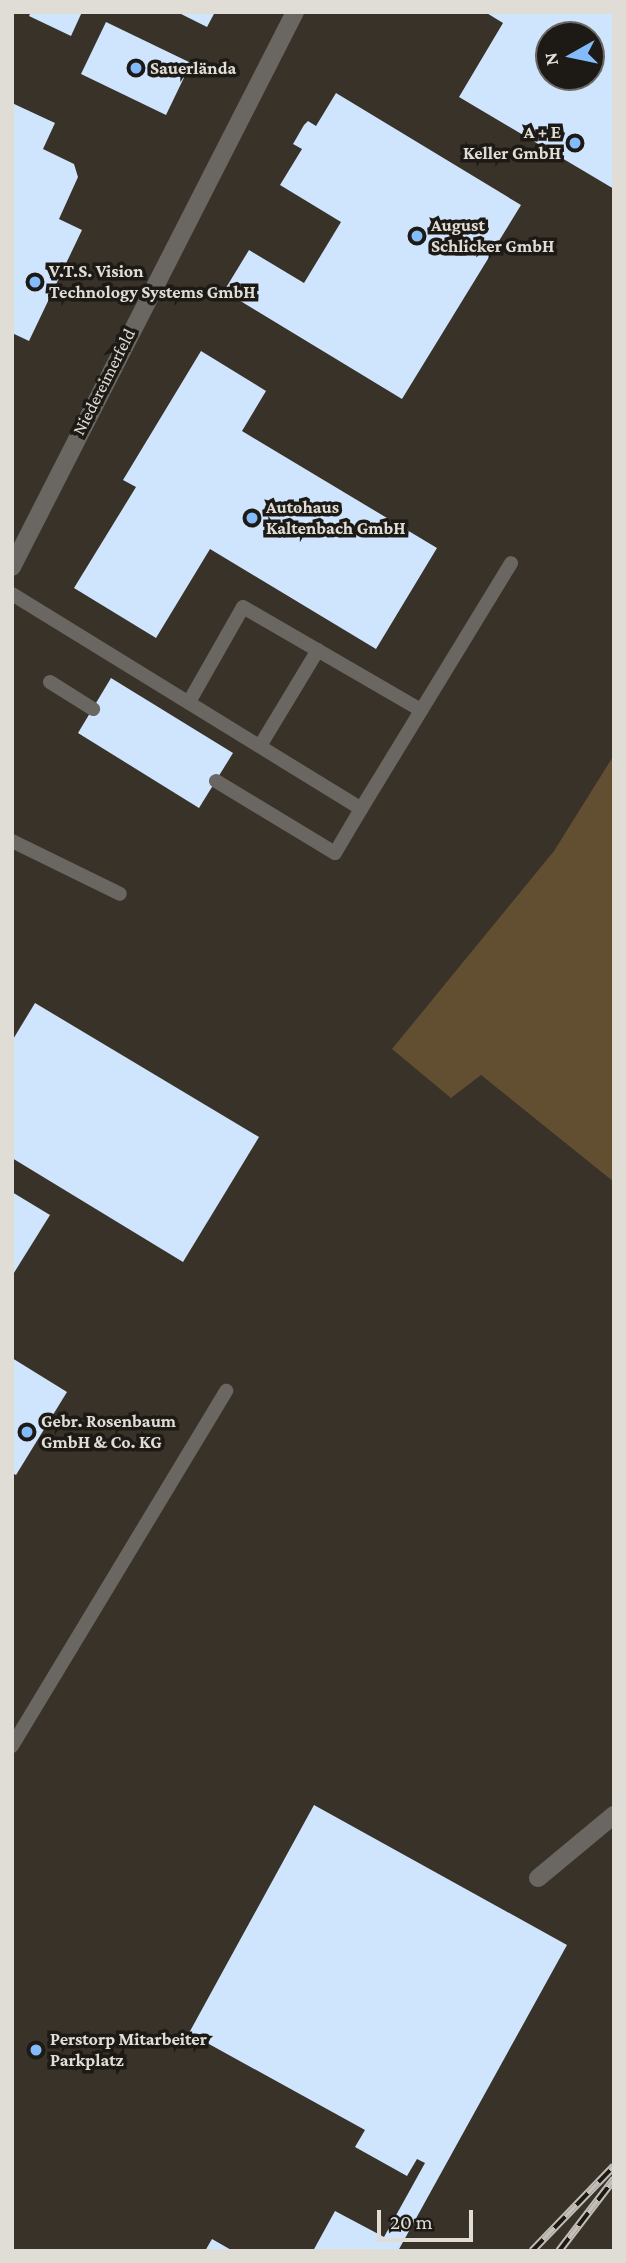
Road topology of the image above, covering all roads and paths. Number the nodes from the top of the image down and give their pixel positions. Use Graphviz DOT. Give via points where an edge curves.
graph roads {
  1 [pos="295,12"];
  2 [pos="511,563"];
  3 [pos="12,567"];
  4 [pos="12,594"];
  5 [pos="318,650"];
  6 [pos="50,682"];
  7 [pos="189,702"];
  8 [pos="93,709"];
  9 [pos="421,710"];
  10 [pos="260,746"];
  11 [pos="216,781"];
  12 [pos="361,808"];
  13 [pos="12,841"];
  14 [pos="120,894"];
  15 [pos="226,1391"];
  16 [pos="12,1746"];
  17 [pos="614,1815"];
  18 [pos="538,1878"];
  1 -- 3 [label="street, Niedereimerfeld"];
  2 -- 9 [label="lane"];
  4 -- 7 [label="lane"];
  5 -- 7 [label="lane" via="243,607"];
  5 -- 9 [label="lane"];
  5 -- 10 [label="lane"];
  6 -- 8 [label="lane"];
  7 -- 10 [label="lane"];
  9 -- 12 [label="lane"];
  10 -- 12 [label="lane"];
  11 -- 12 [label="lane" via="335,853"];
  13 -- 14 [label="lane"];
  15 -- 16 [label="lane"];
  17 -- 18 [label="street"];
}
